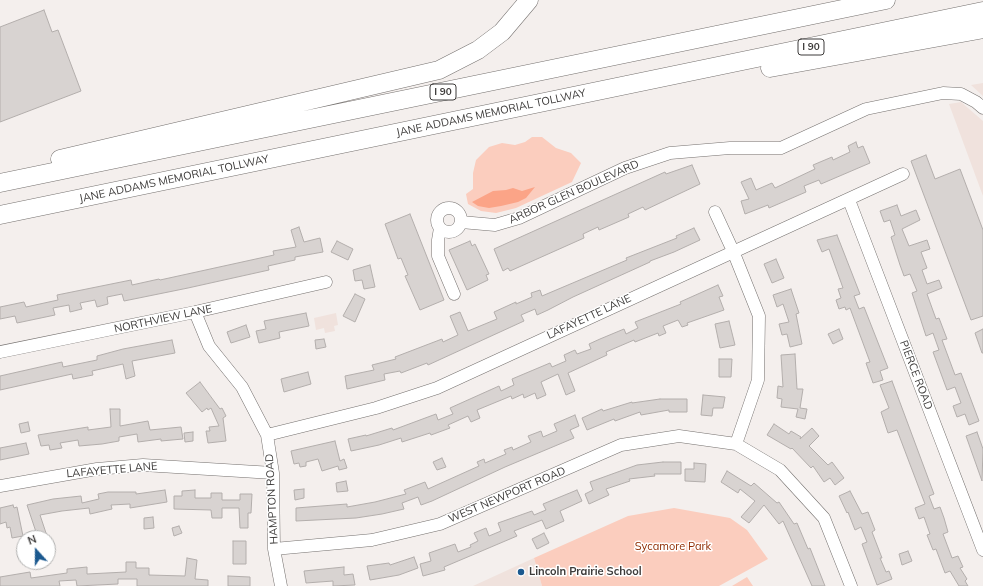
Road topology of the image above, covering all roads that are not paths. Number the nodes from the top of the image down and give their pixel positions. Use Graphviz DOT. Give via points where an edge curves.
graph roads {
  1 [pos="529,0"];
  2 [pos="886,0"];
  3 [pos="983,11"];
  4 [pos="983,28"];
  5 [pos="639,83"];
  6 [pos="983,108"];
  7 [pos="0,174"];
  8 [pos="903,174"];
  9 [pos="0,183"];
  10 [pos="849,200"];
  11 [pos="715,212"];
  12 [pos="0,215"];
  13 [pos="460,222"];
  14 [pos="440,228"];
  15 [pos="733,251"];
  16 [pos="326,282"];
  17 [pos="454,294"];
  18 [pos="195,312"];
  19 [pos="0,352"];
  20 [pos="267,435"];
  21 [pos="736,444"];
  22 [pos="273,473"];
  23 [pos="0,486"];
  24 [pos="274,549"];
  25 [pos="983,550"];
  26 [pos="281,586"];
  27 [pos="851,586"];
  1 -- 7 [label="highway" via="496,36 478,50 439,70"];
  2 -- 9 [label="highway, I 90"];
  3 -- 5 [label="highway, JANE ADDAMS MEMORIAL TOLLWAY / I 90"];
  4 -- 5 [label="highway" via="729,75"];
  5 -- 12 [label="highway, JANE ADDAMS MEMORIAL TOLLWAY / I 90"];
  6 -- 13 [label="street, ARBOR GLEN BOULEVARD" via="960,94 943,93 866,109 781,148 730,148 670,153 624,168 519,218 495,225"];
  8 -- 10 [label="street, LAFAYETTE LANE"];
  10 -- 15 [label="street, LAFAYETTE LANE"];
  10 -- 25 [label="street, PIERCE ROAD"];
  11 -- 15 [label="street"];
  13 -- 14 [label="street" via="453,231"];
  13 -- 14 [label="street" via="457,212 443,210 438,217"];
  14 -- 17 [label="street" via="438,256"];
  15 -- 20 [label="street, LAFAYETTE LANE" via="437,388 376,408"];
  15 -- 21 [label="street" via="759,316 758,380"];
  16 -- 18 [label="street, NORTHVIEW LANE"];
  18 -- 19 [label="street, NORTHVIEW LANE"];
  18 -- 20 [label="street, HAMPTON ROAD" via="209,346 242,387"];
  20 -- 22 [label="street, HAMPTON ROAD"];
  21 -- 24 [label="street, WEST NEWPORT ROAD" via="679,436 621,445 440,524 372,540"];
  21 -- 27 [label="street" via="780,470 824,518"];
  22 -- 23 [label="street, LAFAYETTE LANE" via="143,465 90,470"];
  22 -- 24 [label="street, HAMPTON ROAD"];
  24 -- 26 [label="street, HAMPTON ROAD"];
}
